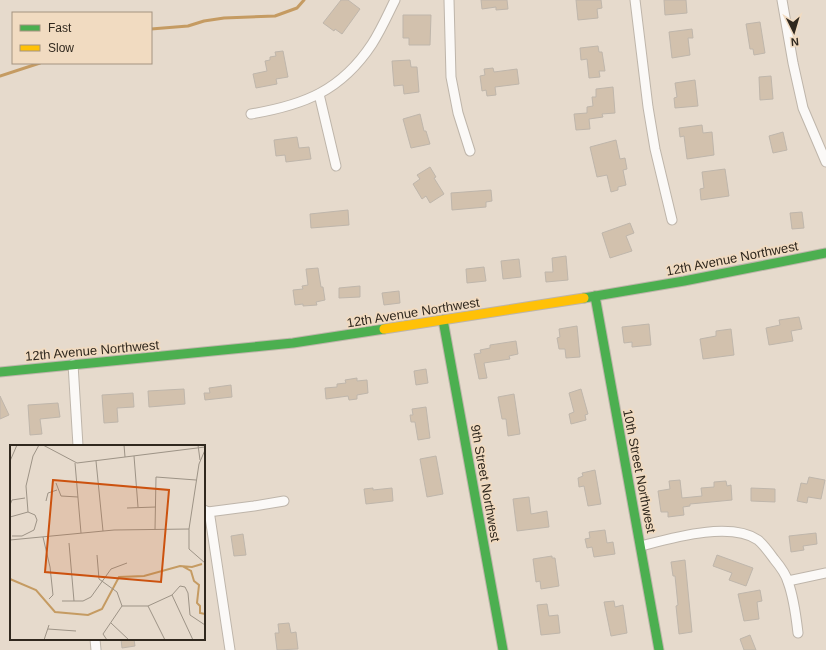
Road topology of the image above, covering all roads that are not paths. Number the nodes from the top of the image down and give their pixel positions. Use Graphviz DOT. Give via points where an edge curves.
graph roads {
  1 [pos="395,0"];
  2 [pos="449,0"];
  3 [pos="635,0"];
  4 [pos="782,0"];
  5 [pos="319,94"];
  6 [pos="251,114"];
  7 [pos="470,150"];
  8 [pos="826,162"];
  9 [pos="336,166"];
  10 [pos="672,220"];
  11 [pos="826,253"];
  12 [pos="595,296"];
  13 [pos="443,320"];
  14 [pos="73,364"];
  15 [pos="0,372"];
  16 [pos="78,445"];
  17 [pos="284,501"];
  18 [pos="206,511"];
  19 [pos="641,546"];
  20 [pos="826,573"];
  21 [pos="788,581"];
  22 [pos="798,633"];
  23 [pos="95,640"];
  24 [pos="96,650"];
  25 [pos="230,650"];
  26 [pos="503,650"];
  27 [pos="659,650"];
  1 -- 5 [label="street" via="375,39 358,62 326,91"];
  2 -- 7 [label="street" via="451,77 458,113"];
  3 -- 10 [label="street" via="655,149"];
  4 -- 8 [label="street" via="803,108"];
  5 -- 6 [label="street" via="289,106"];
  5 -- 9 [label="street"];
  11 -- 12 [label="main road, 12th Avenue Northwest"];
  12 -- 13 [label="main road, 12th Avenue Northwest"];
  12 -- 19 [label="main road, 10th Street Northwest"];
  13 -- 14 [label="main road, 12th Avenue Northwest" via="293,343"];
  13 -- 26 [label="main road, 9th Street Northwest"];
  14 -- 15 [label="main road, 12th Avenue Northwest"];
  14 -- 16 [label="street"];
  17 -- 18 [label="street"];
  18 -- 25 [label="street" via="210,517"];
  19 -- 21 [label="street" via="709,532 728,531 746,534 765,547"];
  19 -- 27 [label="main road, 10th Street Northwest"];
  20 -- 21 [label="street"];
  21 -- 22 [label="street"];
  23 -- 24 [label="street"];
}
